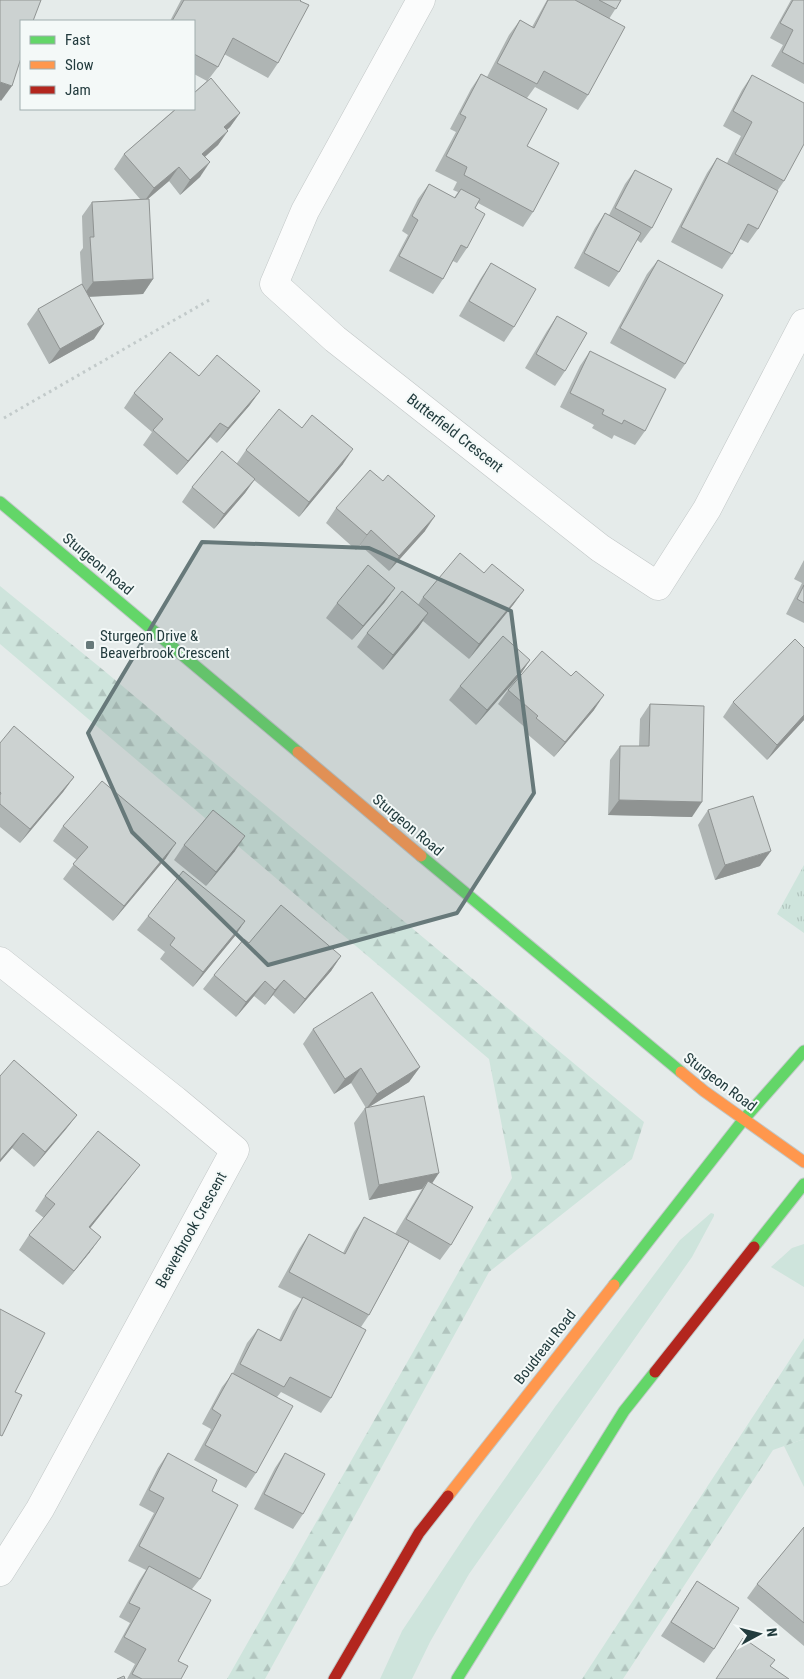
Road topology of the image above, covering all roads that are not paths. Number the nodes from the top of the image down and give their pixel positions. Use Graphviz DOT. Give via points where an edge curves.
graph roads {
  1 [pos="421,0"];
  2 [pos="804,323"];
  3 [pos="0,502"];
  4 [pos="0,962"];
  5 [pos="804,1051"];
  6 [pos="744,1119"];
  7 [pos="804,1162"];
  8 [pos="804,1184"];
  9 [pos="0,1572"];
  10 [pos="334,1679"];
  11 [pos="457,1679"];
  1 -- 2 [label="street, Butterfield Crescent" via="305,211 274,284 335,339 600,548 658,586 707,509"];
  3 -- 6 [label="main road, Sturgeon Road" via="572,982"];
  4 -- 9 [label="street, Beaverbrook Crescent" via="235,1150 40,1509"];
  5 -- 6 [label="main road, Boudreau Road"];
  6 -- 7 [label="main road, Sturgeon Road"];
  6 -- 10 [label="main road, Boudreau Road" via="419,1533"];
  8 -- 11 [label="main road" via="624,1411"];
}
